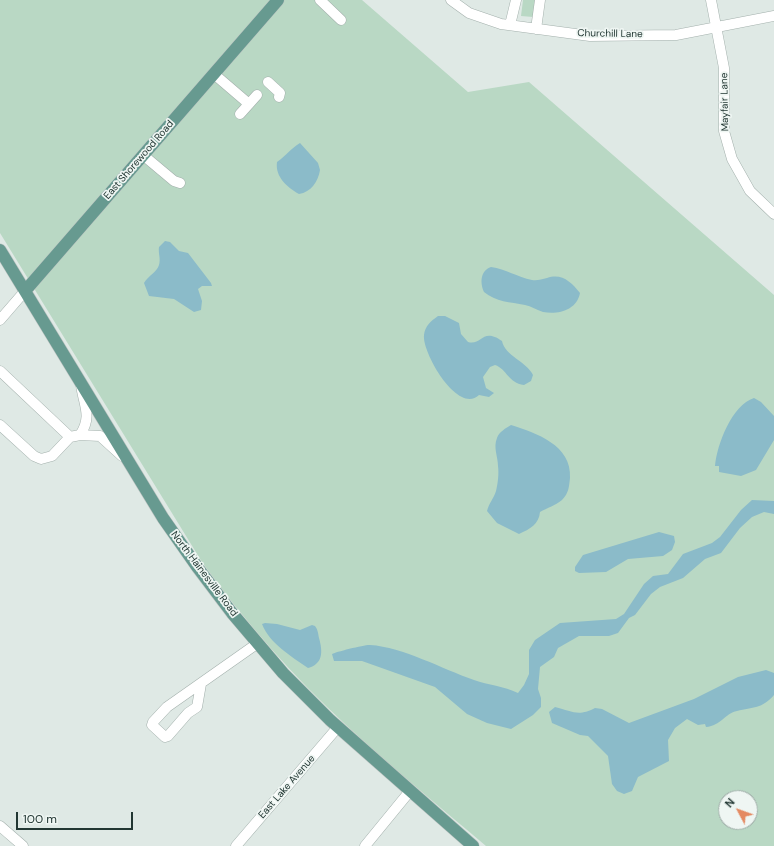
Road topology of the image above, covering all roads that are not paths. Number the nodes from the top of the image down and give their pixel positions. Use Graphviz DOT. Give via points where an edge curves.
graph roads {
  1 [pos="278,0"];
  2 [pos="320,0"];
  3 [pos="451,0"];
  4 [pos="516,0"];
  5 [pos="540,0"];
  6 [pos="711,0"];
  7 [pos="774,16"];
  8 [pos="341,20"];
  9 [pos="510,26"];
  10 [pos="716,28"];
  11 [pos="536,29"];
  12 [pos="214,74"];
  13 [pos="268,82"];
  14 [pos="257,95"];
  15 [pos="279,97"];
  16 [pos="249,104"];
  17 [pos="240,114"];
  18 [pos="143,155"];
  19 [pos="180,183"];
  20 [pos="774,214"];
  21 [pos="0,250"];
  22 [pos="25,291"];
  23 [pos="0,320"];
  24 [pos="0,371"];
  25 [pos="81,384"];
  26 [pos="0,425"];
  27 [pos="75,436"];
  28 [pos="130,464"];
  29 [pos="258,642"];
  30 [pos="201,684"];
  31 [pos="338,728"];
  32 [pos="410,791"];
  33 [pos="0,826"];
  34 [pos="23,846"];
  35 [pos="236,846"];
  36 [pos="365,846"];
  37 [pos="473,846"];
  1 -- 12 [label="main road, East Shorewood Road"];
  2 -- 8 [label="street"];
  3 -- 9 [label="street, Churchill Lane" via="480,18"];
  4 -- 9 [label="street"];
  5 -- 11 [label="street"];
  6 -- 10 [label="street, Mayfair Lane"];
  7 -- 10 [label="street, Churchill Lane"];
  9 -- 11 [label="street, Churchill Lane"];
  10 -- 11 [label="street, Churchill Lane" via="676,35 590,36"];
  10 -- 20 [label="street, Mayfair Lane" via="724,68 724,131 732,159 750,191"];
  12 -- 16 [label="street"];
  12 -- 18 [label="main road, East Shorewood Road"];
  13 -- 15 [label="street" via="280,93"];
  14 -- 16 [label="street"];
  16 -- 17 [label="street"];
  18 -- 19 [label="street" via="174,181"];
  18 -- 22 [label="main road, East Shorewood Road"];
  21 -- 22 [label="main road, North Hainesville Road"];
  22 -- 23 [label="street, East Shorewood Road"];
  22 -- 25 [label="main road, North Hainesville Road"];
  24 -- 27 [label="street"];
  25 -- 27 [label="street" via="88,423"];
  25 -- 28 [label="main road, North Hainesville Road"];
  26 -- 27 [label="street" via="34,456 41,459 52,456"];
  27 -- 28 [label="street" via="100,436"];
  28 -- 29 [label="main road, North Hainesville Road" via="198,568"];
  29 -- 30 [label="street"];
  29 -- 31 [label="main road, North Hainesville Road" via="283,672"];
  30 -- 30 [label="street" via="167,707 152,722 165,737 188,713 197,708"];
  31 -- 32 [label="main road, North Hainesville Road"];
  31 -- 35 [label="street, East Lake Avenue"];
  32 -- 36 [label="street"];
  32 -- 37 [label="main road, North Hainesville Road"];
  33 -- 34 [label="street"];
}
